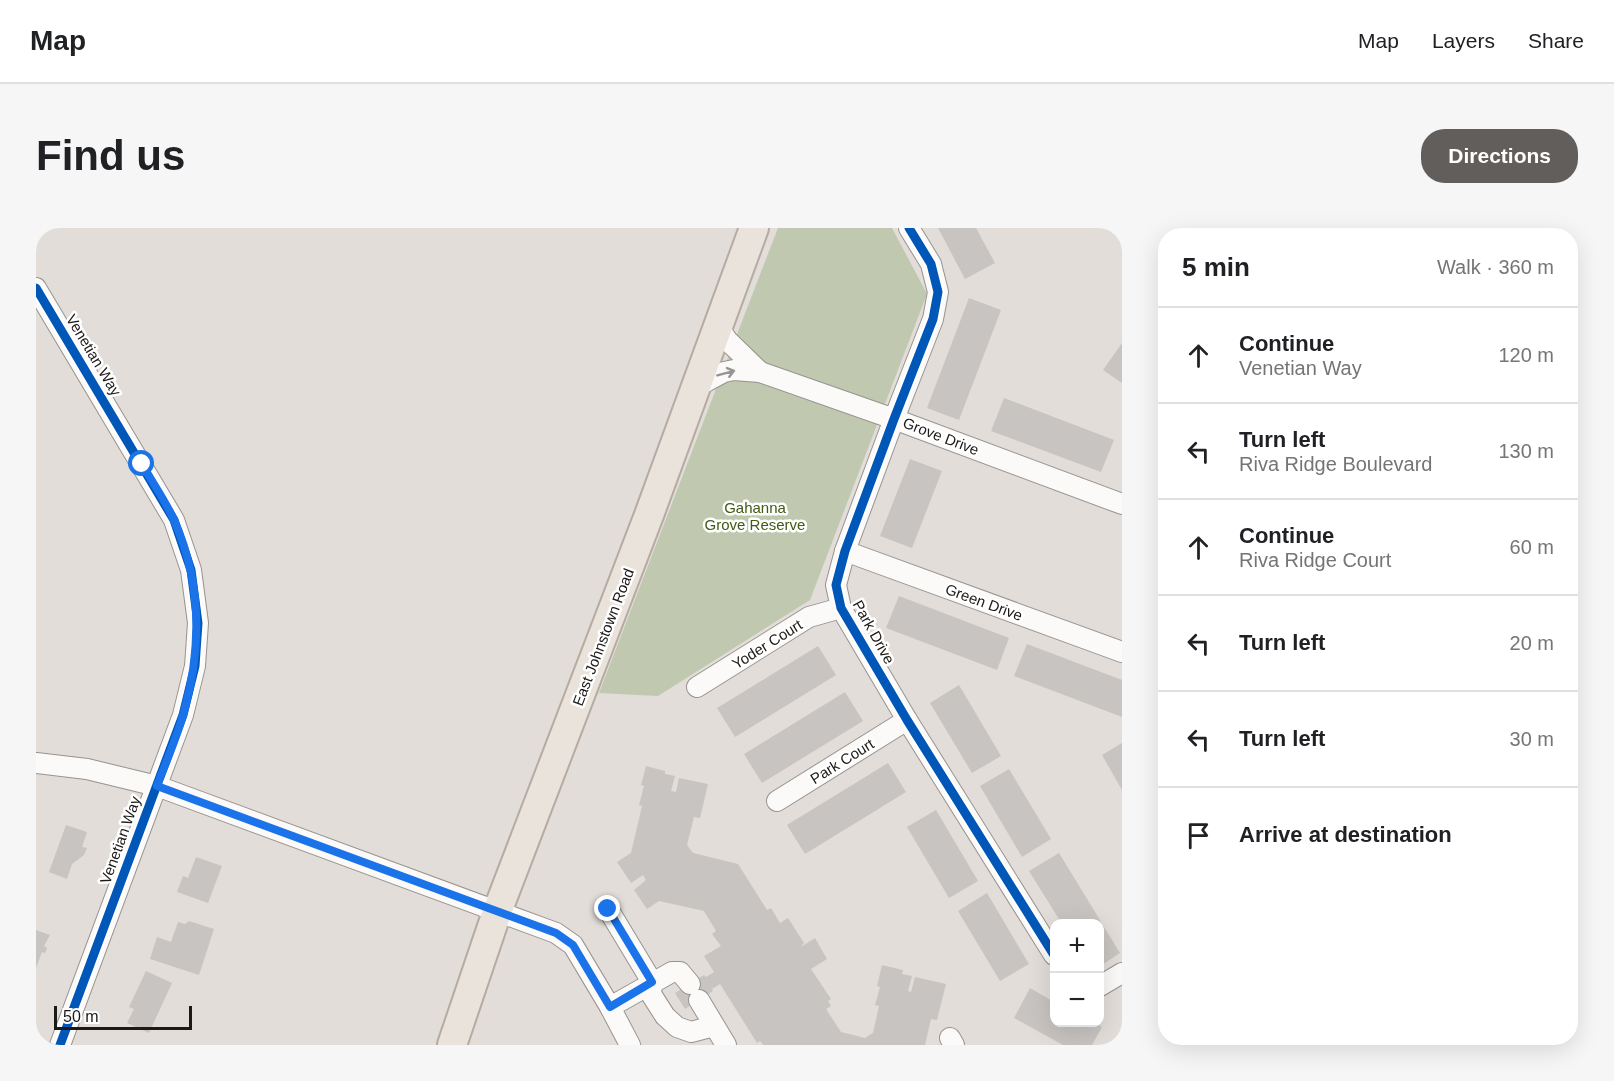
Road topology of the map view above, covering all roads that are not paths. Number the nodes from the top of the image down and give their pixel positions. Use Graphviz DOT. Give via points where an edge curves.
graph roads {
  1 [pos="754,228"];
  2 [pos="909,228"];
  3 [pos="36,288"];
  4 [pos="718,327"];
  5 [pos="760,372"];
  6 [pos="696,387"];
  7 [pos="894,418"];
  8 [pos="1120,498"];
  9 [pos="845,551"];
  10 [pos="841,608"];
  11 [pos="1122,652"];
  12 [pos="697,687"];
  13 [pos="907,720"];
  14 [pos="36,764"];
  15 [pos="157,786"];
  16 [pos="777,801"];
  17 [pos="608,909"];
  18 [pos="497,912"];
  19 [pos="1050,949"];
  20 [pos="1122,973"];
  21 [pos="652,982"];
  22 [pos="1104,984"];
  23 [pos="610,1007"];
  24 [pos="714,1026"];
  25 [pos="632,1044"];
  26 [pos="60,1045"];
  27 [pos="452,1045"];
  28 [pos="726,1045"];
  1 -- 4 [label="highway, East Johnstown Road"];
  2 -- 7 [label="street, Park Drive" via="931,264 938,292 933,320"];
  3 -- 15 [label="street, Venetian Way" via="174,520 191,570 198,622 195,666 183,715"];
  4 -- 5 [label="street, Grove Drive"];
  4 -- 6 [label="highway, East Johnstown Road"];
  6 -- 5 [label="street, Grove Drive, one-way" via="724,372"];
  5 -- 7 [label="street, Grove Drive"];
  6 -- 18 [label="highway, East Johnstown Road"];
  7 -- 8 [label="street, Grove Drive"];
  7 -- 9 [label="street, Park Drive"];
  9 -- 10 [label="street, Park Drive" via="836,585"];
  9 -- 11 [label="street, Green Drive"];
  10 -- 12 [label="street, Yoder Court" via="809,617"];
  10 -- 13 [label="street, Park Drive"];
  13 -- 16 [label="street, Park Court"];
  13 -- 19 [label="street, Park Drive"];
  14 -- 15 [label="street" via="87,769"];
  15 -- 18 [label="street"];
  15 -- 26 [label="street, Venetian Way"];
  17 -- 21 [label="street"];
  18 -- 23 [label="street" via="556,933 573,945"];
  18 -- 27 [label="highway, East Johnstown Road"];
  20 -- 22 [label="street"];
  21 -- 23 [label="street"];
  21 -- 24 [label="street" via="651,994 677,1027 691,1032"];
  21 -- 24 [label="street" via="680,972"];
  23 -- 25 [label="street"];
  24 -- 28 [label="street"];
}
